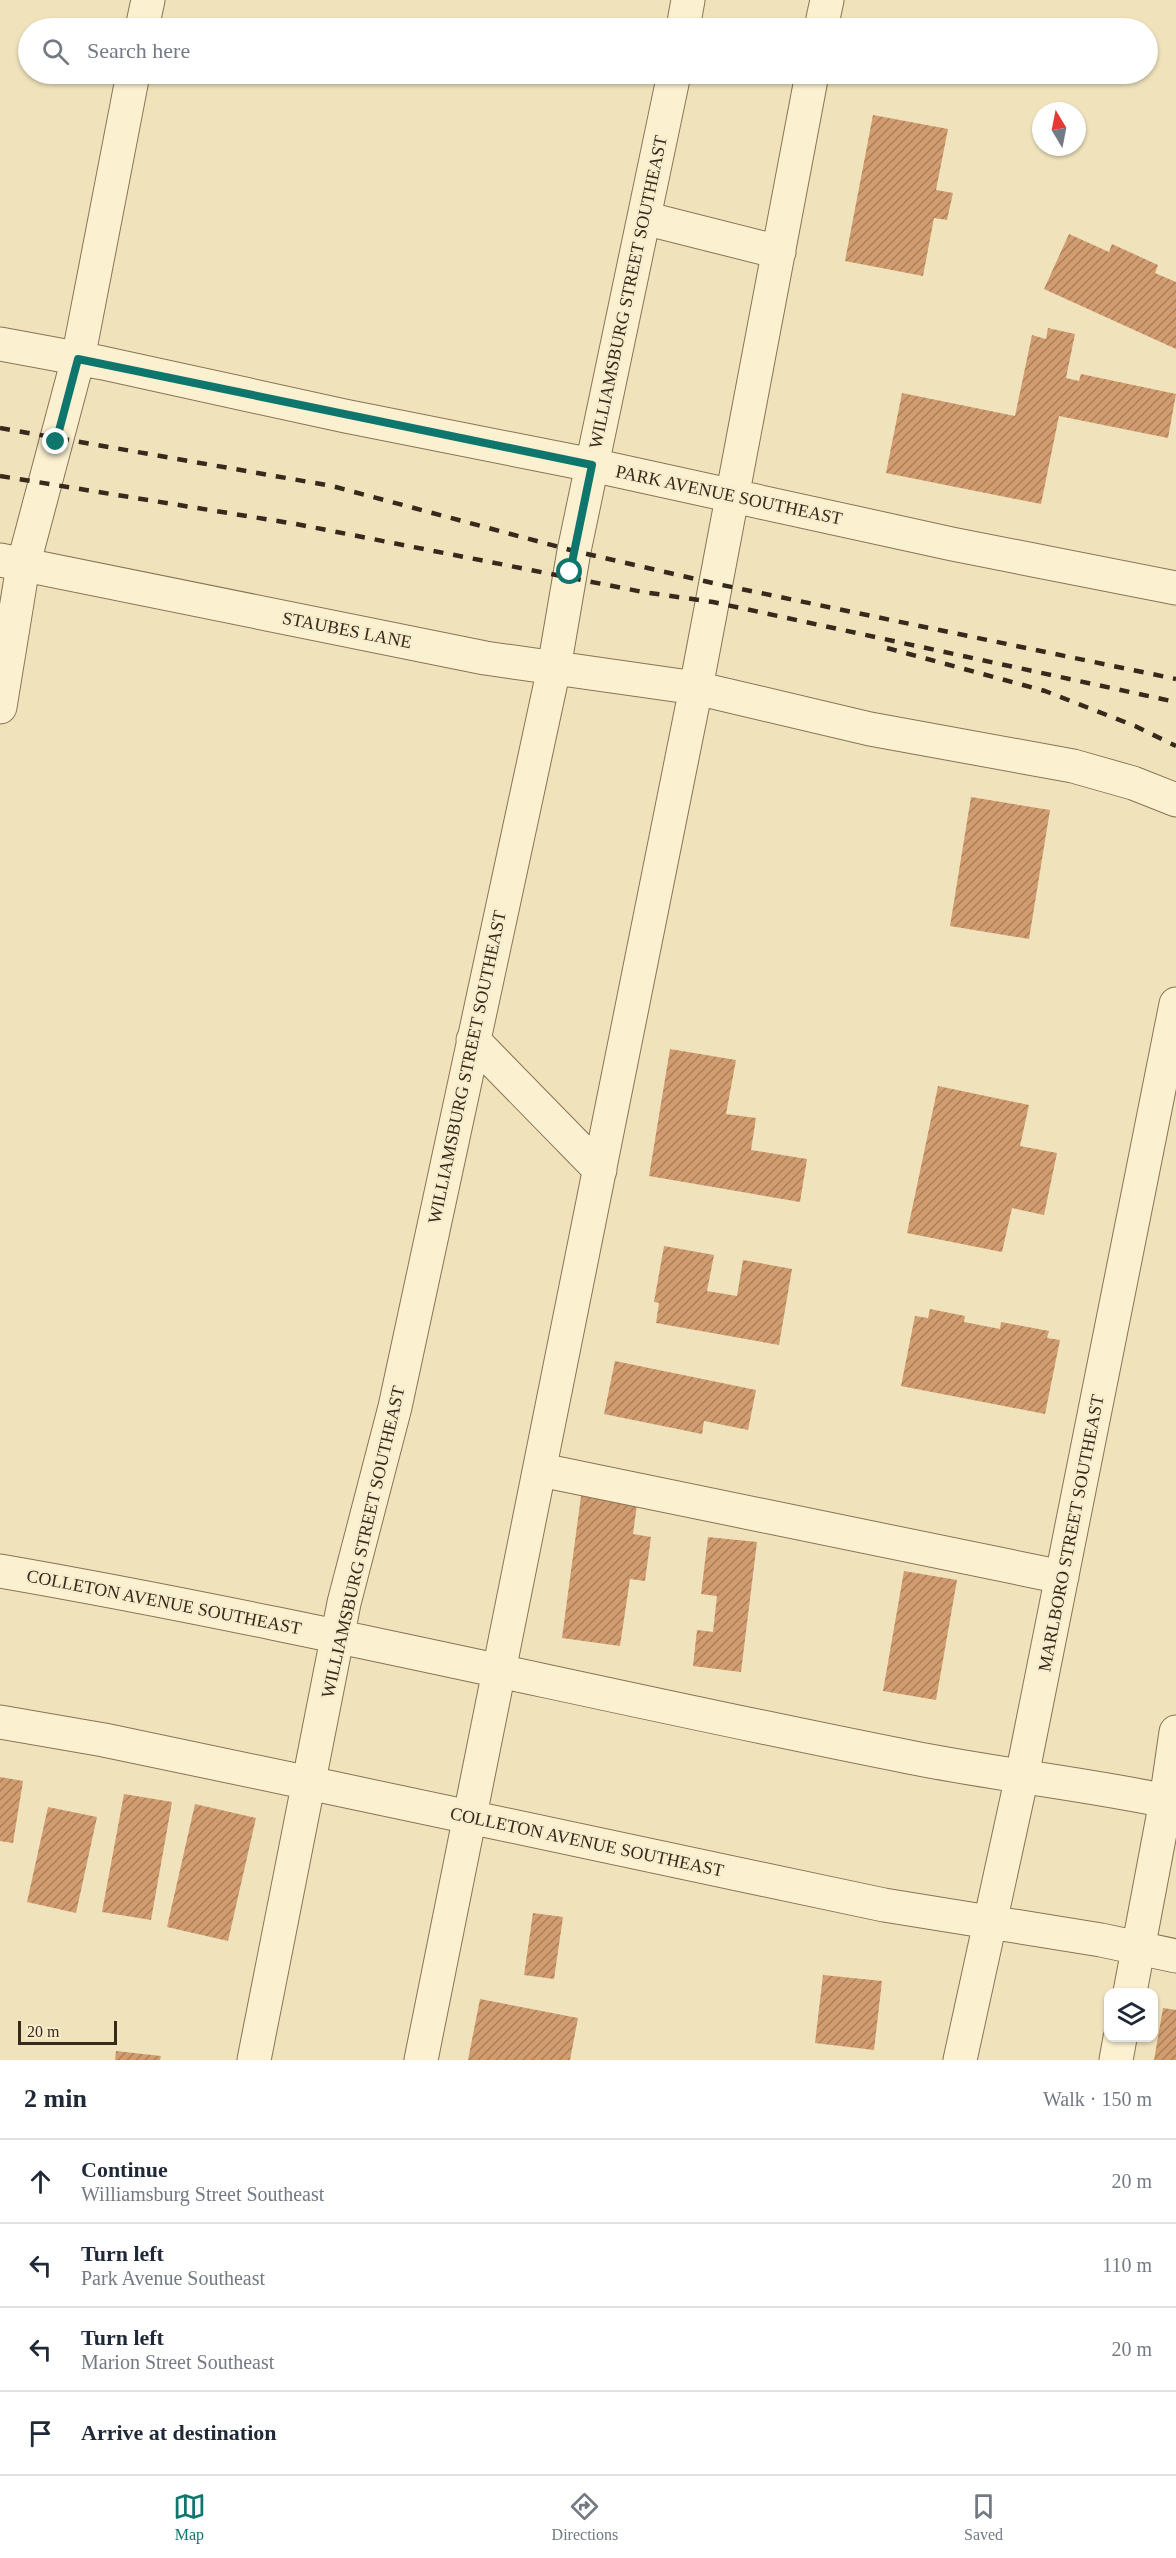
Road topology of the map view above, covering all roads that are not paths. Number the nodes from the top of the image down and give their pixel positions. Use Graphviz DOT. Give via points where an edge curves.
graph roads {
  1 [pos="148,0"];
  2 [pos="688,0"];
  3 [pos="827,0"];
  4 [pos="144,18"];
  5 [pos="685,18"];
  6 [pos="823,18"];
  7 [pos="131,84"];
  8 [pos="672,84"];
  9 [pos="810,84"];
  10 [pos="644,218"];
  11 [pos="779,252"];
  12 [pos="0,344"];
  13 [pos="78,359"];
  14 [pos="592,465"];
  15 [pos="734,496"];
  16 [pos="12,563"];
  17 [pos="1176,588"];
  18 [pos="554,668"];
  19 [pos="696,688"];
  20 [pos="0,707"];
  21 [pos="1176,800"];
  22 [pos="1176,1004"];
  23 [pos="473,1040"];
  24 [pos="600,1170"];
  25 [pos="541,1470"];
  26 [pos="0,1571"];
  27 [pos="1062,1577"];
  28 [pos="338,1636"];
  29 [pos="501,1671"];
  30 [pos="0,1722"];
  31 [pos="1176,1732"];
  32 [pos="1022,1776"];
  33 [pos="309,1783"];
  34 [pos="1171,1802"];
  35 [pos="470,1817"];
  36 [pos="990,1922"];
  37 [pos="1140,1948"];
  38 [pos="1176,1956"];
  39 [pos="1131,1988"];
  40 [pos="1119,2042"];
  41 [pos="254,2060"];
  42 [pos="421,2060"];
  43 [pos="960,2060"];
  44 [pos="1116,2060"];
  1 -- 4 [label="street"];
  2 -- 5 [label="street"];
  3 -- 6 [label="street"];
  7 -- 13 [label="street"];
  8 -- 10 [label="street, WILLIAMSBURG STREET SOUTHEAST"];
  9 -- 11 [label="street"];
  10 -- 11 [label="street"];
  10 -- 14 [label="street, WILLIAMSBURG STREET SOUTHEAST"];
  11 -- 15 [label="street"];
  12 -- 13 [label="street, PARK AVENUE SOUTHEAST"];
  13 -- 14 [label="street, PARK AVENUE SOUTHEAST"];
  13 -- 16 [label="street"];
  14 -- 15 [label="street, PARK AVENUE SOUTHEAST"];
  14 -- 18 [label="street, WILLIAMSBURG STREET SOUTHEAST"];
  15 -- 17 [label="street, PARK AVENUE SOUTHEAST"];
  15 -- 19 [label="street"];
  16 -- 18 [label="street, STAUBES LANE" via="485,658"];
  16 -- 20 [label="street"];
  18 -- 19 [label="street, STAUBES LANE"];
  18 -- 23 [label="street, WILLIAMSBURG STREET SOUTHEAST"];
  19 -- 21 [label="street" via="870,729 1073,766"];
  19 -- 24 [label="street"];
  22 -- 27 [label="street, MARLBORO STREET SOUTHEAST"];
  23 -- 24 [label="street"];
  23 -- 28 [label="street, WILLIAMSBURG STREET SOUTHEAST" via="395,1407"];
  24 -- 25 [label="street"];
  25 -- 27 [label="street"];
  25 -- 29 [label="street"];
  26 -- 28 [label="street, COLLETON AVENUE SOUTHEAST"];
  27 -- 32 [label="street, MARLBORO STREET SOUTHEAST"];
  28 -- 29 [label="street, COLLETON AVENUE SOUTHEAST"];
  28 -- 33 [label="street, WILLIAMSBURG STREET SOUTHEAST"];
  29 -- 32 [label="street, COLLETON AVENUE SOUTHEAST" via="911,1758"];
  29 -- 35 [label="street"];
  30 -- 33 [label="street, COLLETON AVENUE SOUTHEAST"];
  31 -- 34 [label="street"];
  32 -- 34 [label="street, COLLETON AVENUE SOUTHEAST"];
  32 -- 36 [label="street, MARLBORO STREET SOUTHEAST"];
  33 -- 35 [label="street, COLLETON AVENUE SOUTHEAST"];
  33 -- 41 [label="street, WILLIAMSBURG STREET SOUTHEAST"];
  34 -- 37 [label="street"];
  35 -- 36 [label="street, COLLETON AVENUE SOUTHEAST" via="884,1905"];
  35 -- 42 [label="street"];
  36 -- 37 [label="street, COLLETON AVENUE SOUTHEAST"];
  36 -- 43 [label="street, MARLBORO STREET SOUTHEAST"];
  37 -- 38 [label="street, COLLETON AVENUE SOUTHEAST"];
  37 -- 39 [label="street"];
  40 -- 44 [label="street"];
}
